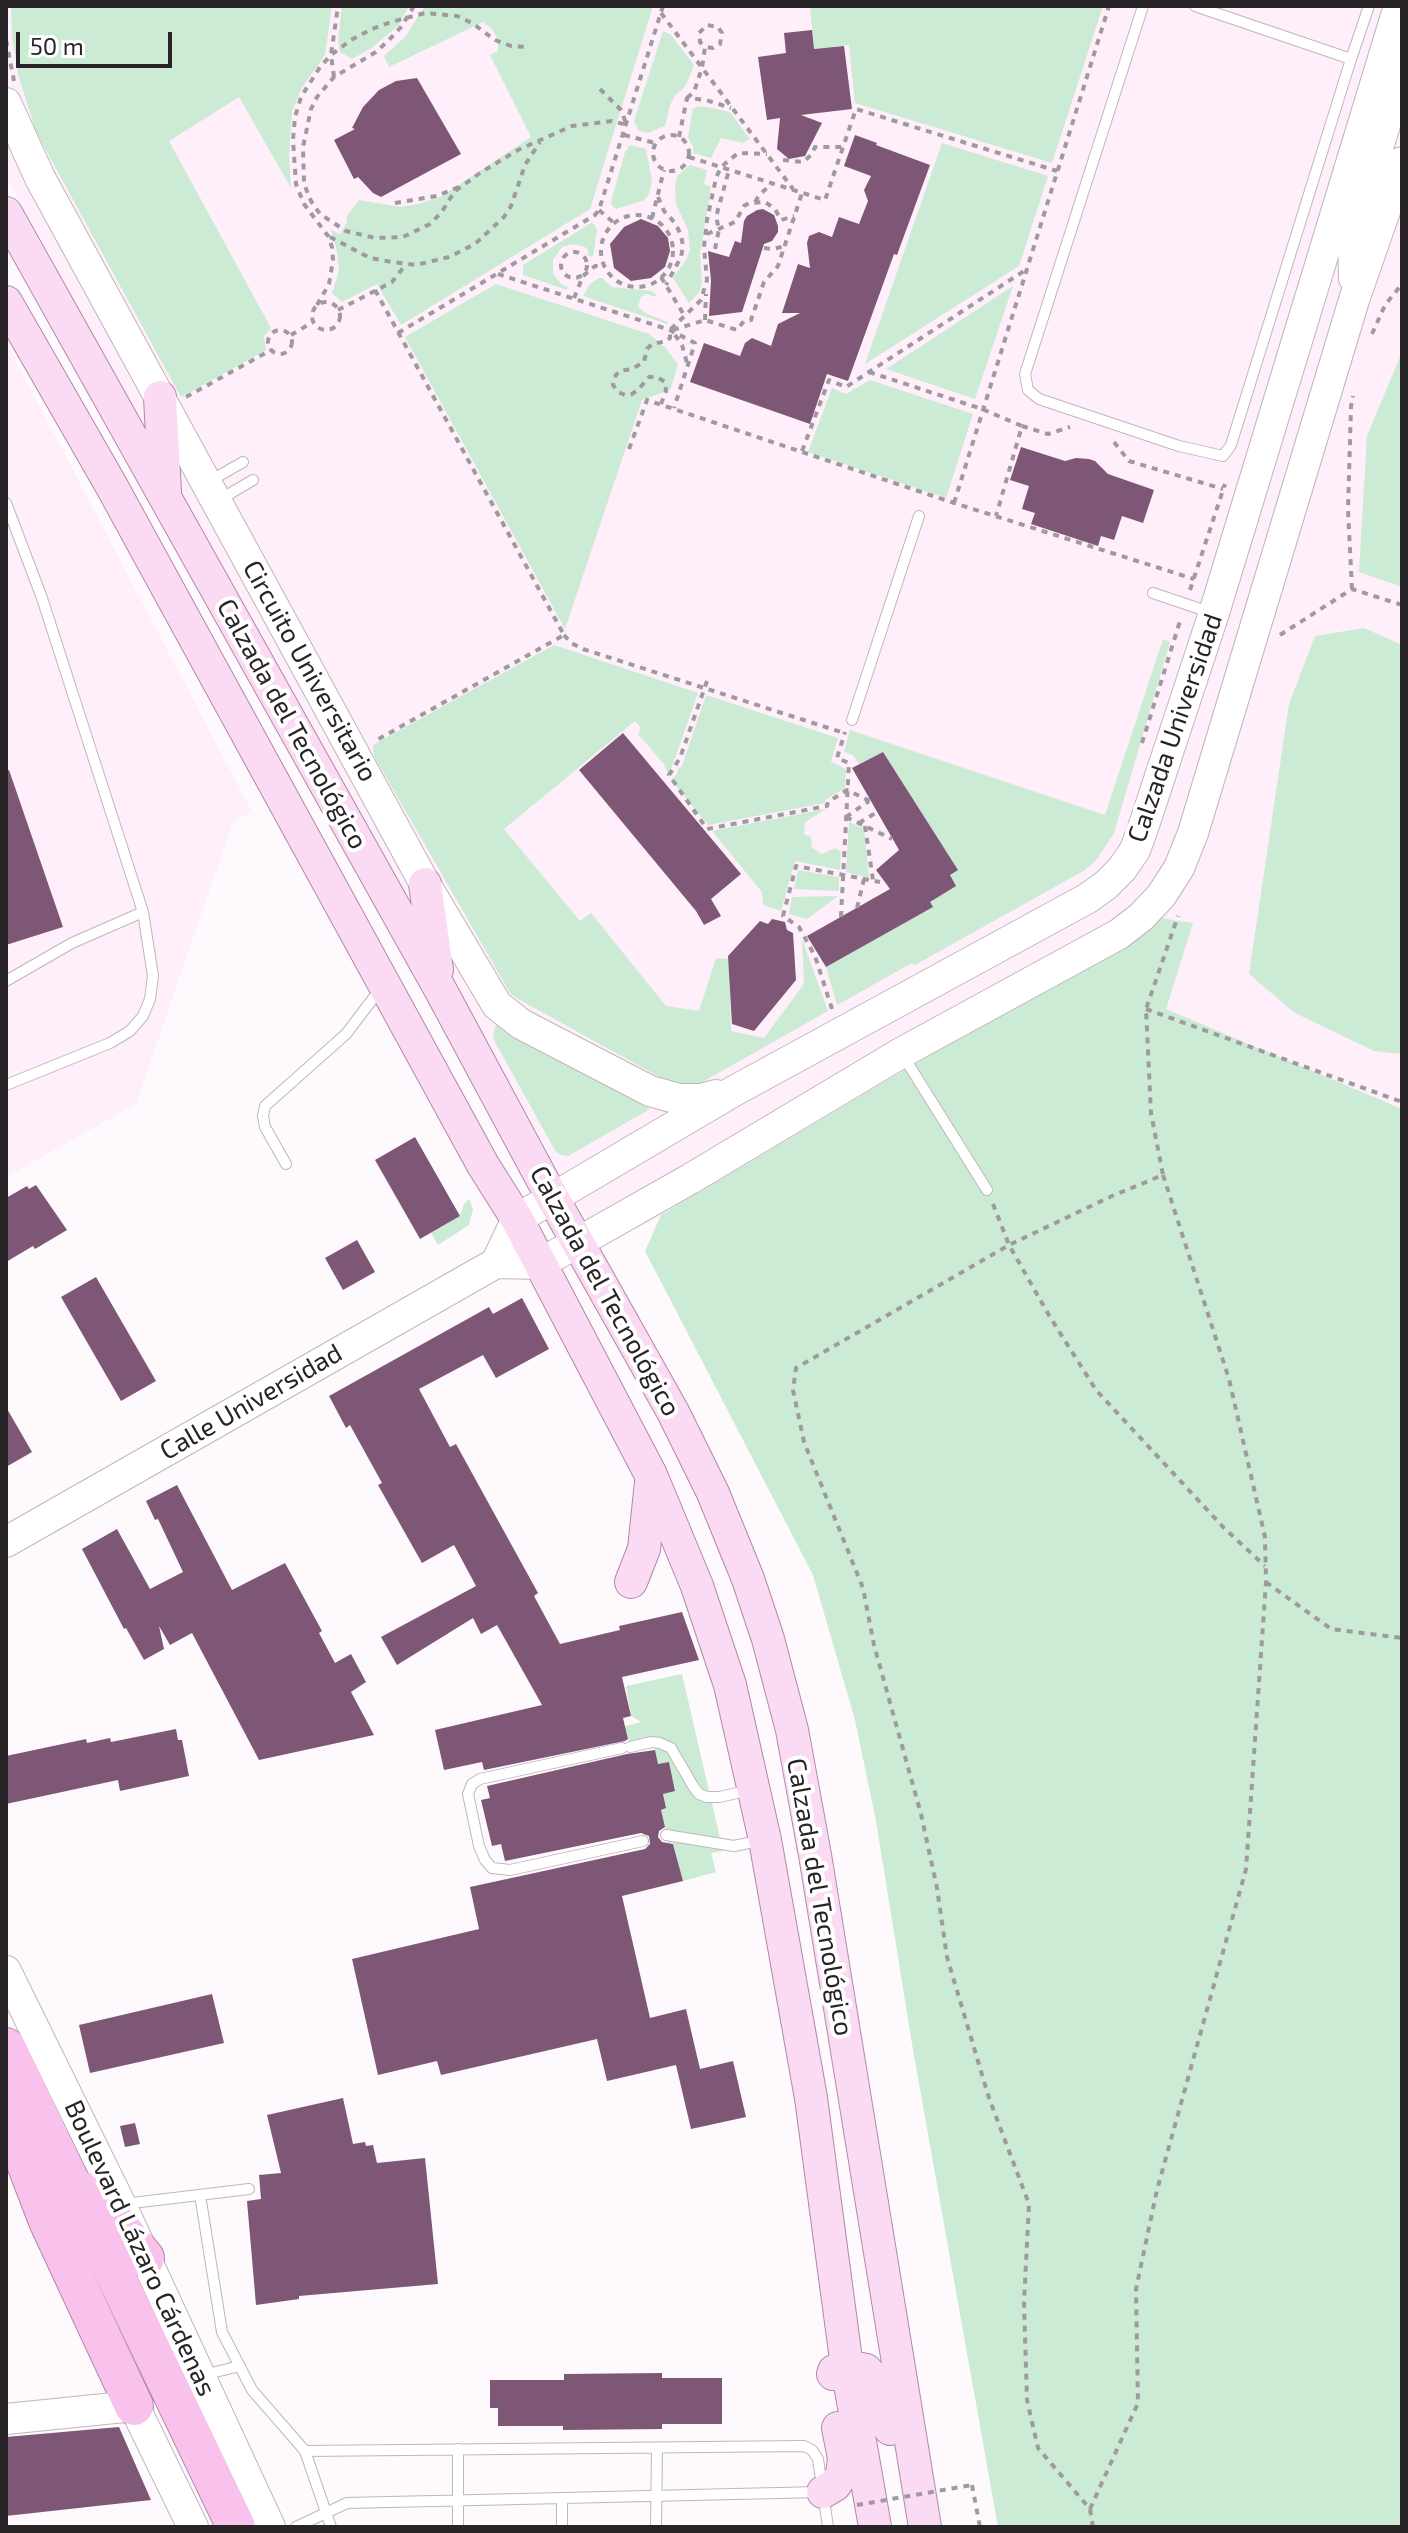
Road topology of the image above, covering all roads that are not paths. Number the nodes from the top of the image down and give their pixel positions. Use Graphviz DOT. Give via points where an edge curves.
graph roads {
  1 [pos="1143,6"];
  2 [pos="1195,6"];
  3 [pos="1369,6"];
  4 [pos="1399,6"];
  5 [pos="1351,59"];
  6 [pos="1401,71"];
  7 [pos="11,97"];
  8 [pos="1402,162"];
  9 [pos="6,213"];
  10 [pos="1354,300"];
  11 [pos="6,302"];
  12 [pos="170,399"];
  13 [pos="243,462"];
  14 [pos="253,480"];
  15 [pos="212,492"];
  16 [pos="165,499"];
  17 [pos="1234,499"];
  18 [pos="6,503"];
  19 [pos="919,516"];
  20 [pos="1287,522"];
  21 [pos="1153,593"];
  22 [pos="1200,609"];
  23 [pos="848,727"];
  24 [pos="364,853"];
  25 [pos="324,874"];
  26 [pos="425,884"];
  27 [pos="143,912"];
  28 [pos="6,981"];
  29 [pos="384,983"];
  30 [pos="440,989"];
  31 [pos="901,1053"];
  32 [pos="6,1085"];
  33 [pos="734,1091"];
  34 [pos="452,1110"];
  35 [pos="286,1164"];
  36 [pos="547,1187"];
  37 [pos="987,1190"];
  38 [pos="517,1219"];
  39 [pos="577,1243"];
  40 [pos="496,1263"];
  41 [pos="539,1264"];
  42 [pos="565,1313"];
  43 [pos="690,1446"];
  44 [pos="651,1475"];
  45 [pos="6,1542"];
  46 [pos="631,1582"];
  47 [pos="751,1777"];
  48 [pos="666,1835"];
  49 [pos="765,1840"];
  50 [pos="643,1841"];
  51 [pos="6,1971"];
  52 [pos="6,2047"];
  53 [pos="6,2064"];
  54 [pos="811,2098"];
  55 [pos="54,2147"];
  56 [pos="249,2189"];
  57 [pos="200,2195"];
  58 [pos="121,2205"];
  59 [pos="145,2258"];
  60 [pos="891,2327"];
  61 [pos="240,2366"];
  62 [pos="847,2367"];
  63 [pos="200,2376"];
  64 [pos="134,2406"];
  65 [pos="6,2419"];
  66 [pos="657,2448"];
  67 [pos="458,2449"];
  68 [pos="305,2451"];
  69 [pos="823,2492"];
  70 [pos="657,2496"];
  71 [pos="562,2498"];
  72 [pos="457,2500"];
  73 [pos="326,2513"];
  74 [pos="866,2516"];
  75 [pos="922,2523"];
  76 [pos="193,2527"];
  77 [pos="236,2527"];
  78 [pos="270,2527"];
  79 [pos="296,2527"];
  80 [pos="331,2527"];
  81 [pos="458,2527"];
  82 [pos="562,2527"];
  83 [pos="656,2527"];
  84 [pos="828,2527"];
  1 -- 5 [label="lane" via="1025,374 1028,390 1039,399 1201,452 1223,456 1231,445"];
  2 -- 5 [label="lane"];
  3 -- 5 [label="lane"];
  4 -- 17 [label="main road, Calzada Universidad"];
  6 -- 10 [label="main road" via="1353,229"];
  7 -- 12 [label="main road, Circuito Universitario" via="40,178"];
  8 -- 10 [label="main road, Calzada Universidad"];
  9 -- 16 [label="main road, Calzada del Tecnológico"];
  10 -- 20 [label="main road, Calzada Universidad"];
  11 -- 25 [label="main road, Calzada del Tecnológico"];
  12 -- 15 [label="main road, Circuito Universitario"];
  12 -- 16 [label="main road"];
  13 -- 15 [label="lane"];
  14 -- 15 [label="lane"];
  15 -- 26 [label="main road, Circuito Universitario"];
  16 -- 24 [label="main road, Calzada del Tecnológico"];
  17 -- 20 [label="main road"];
  17 -- 22 [label="main road, Calzada Universidad"];
  18 -- 27 [label="lane"];
  19 -- 23 [label="lane"];
  20 -- 31 [label="main road, Calzada Universidad" via="1193,833 1161,896 1119,934"];
  21 -- 22 [label="lane"];
  22 -- 33 [label="main road, Calzada Universidad" via="1135,850 1122,869 1088,898"];
  24 -- 25 [label="main road"];
  24 -- 30 [label="main road, Calzada del Tecnológico"];
  25 -- 29 [label="main road, Calzada del Tecnológico"];
  26 -- 30 [label="main road"];
  26 -- 33 [label="main road, Circuito Universitario" via="485,988 521,1024 665,1097 701,1099"];
  27 -- 28 [label="lane" via="72,943"];
  27 -- 32 [label="lane" via="153,976 143,1016 110,1043"];
  29 -- 34 [label="main road, Calzada del Tecnológico"];
  29 -- 35 [label="lane" via="346,1034 265,1106 265,1127"];
  30 -- 36 [label="main road, Calzada del Tecnológico"];
  31 -- 37 [label="lane"];
  31 -- 39 [label="main road, Calzada Universidad"];
  33 -- 36 [label="main road, Calzada Universidad"];
  34 -- 36 [label="main road" via="469,1115 517,1184"];
  34 -- 38 [label="main road, Calzada del Tecnológico"];
  36 -- 38 [label="main road, Calzada Universidad"];
  36 -- 39 [label="main road, Calzada del Tecnológico"];
  38 -- 40 [label="main road"];
  38 -- 41 [label="main road, Calzada del Tecnológico"];
  39 -- 41 [label="main road, Calzada Universidad"];
  39 -- 43 [label="main road, Calzada del Tecnológico"];
  40 -- 41 [label="main road"];
  40 -- 45 [label="main road, Calle Universidad"];
  41 -- 42 [label="main road, Calzada del Tecnológico"];
  42 -- 43 [label="main road" via="574,1294 586,1299 647,1406"];
  42 -- 44 [label="main road, Calzada del Tecnológico"];
  43 -- 60 [label="main road, Calzada del Tecnológico" via="748,1579 792,1730"];
  44 -- 46 [label="main road" via="644,1549"];
  44 -- 47 [label="main road, Calzada del Tecnológico" via="707,1614"];
  47 -- 49 [label="main road, Calzada del Tecnológico"];
  47 -- 50 [label="lane" via="742,1792 707,1797 693,1786 671,1748 652,1742 480,1779 468,1794 479,1846 492,1868 510,1870"];
  48 -- 49 [label="lane" via="734,1846"];
  49 -- 54 [label="main road, Calzada del Tecnológico"];
  51 -- 58 [label="main road, Boulevard Lázaro Cárdenas"];
  52 -- 55 [label="highway, Boulevard Lázaro Cárdenas"];
  53 -- 64 [label="highway" via="25,2161"];
  54 -- 60 [label="main road" via="830,2159 865,2337 872,2345 885,2343"];
  54 -- 62 [label="main road, Calzada del Tecnológico"];
  55 -- 59 [label="highway"];
  55 -- 77 [label="highway, Boulevard Lázaro Cárdenas"];
  56 -- 57 [label="lane"];
  57 -- 58 [label="lane"];
  57 -- 61 [label="lane" via="222,2332"];
  58 -- 59 [label="main road, Boulevard Lázaro Cárdenas"];
  59 -- 63 [label="main road, Boulevard Lázaro Cárdenas"];
  60 -- 75 [label="main road, Calzada del Tecnológico"];
  61 -- 63 [label="lane"];
  61 -- 68 [label="lane" via="257,2398"];
  62 -- 69 [label="main road" via="834,2371 831,2379 842,2474"];
  62 -- 74 [label="main road, Calzada del Tecnológico"];
  62 -- 75 [label="main road" via="866,2370 884,2397"];
  63 -- 78 [label="main road, Boulevard Lázaro Cárdenas"];
  64 -- 65 [label="main road"];
  64 -- 76 [label="main road"];
  66 -- 67 [label="lane"];
  66 -- 69 [label="lane" via="804,2446 818,2459"];
  66 -- 70 [label="lane"];
  67 -- 68 [label="lane"];
  67 -- 72 [label="lane"];
  68 -- 73 [label="lane"];
  69 -- 70 [label="lane"];
  69 -- 84 [label="lane"];
  70 -- 71 [label="lane"];
  70 -- 83 [label="lane"];
  71 -- 72 [label="lane"];
  71 -- 82 [label="lane"];
  72 -- 73 [label="lane" via="347,2503"];
  72 -- 81 [label="lane"];
  73 -- 79 [label="lane"];
  73 -- 80 [label="lane"];
}
